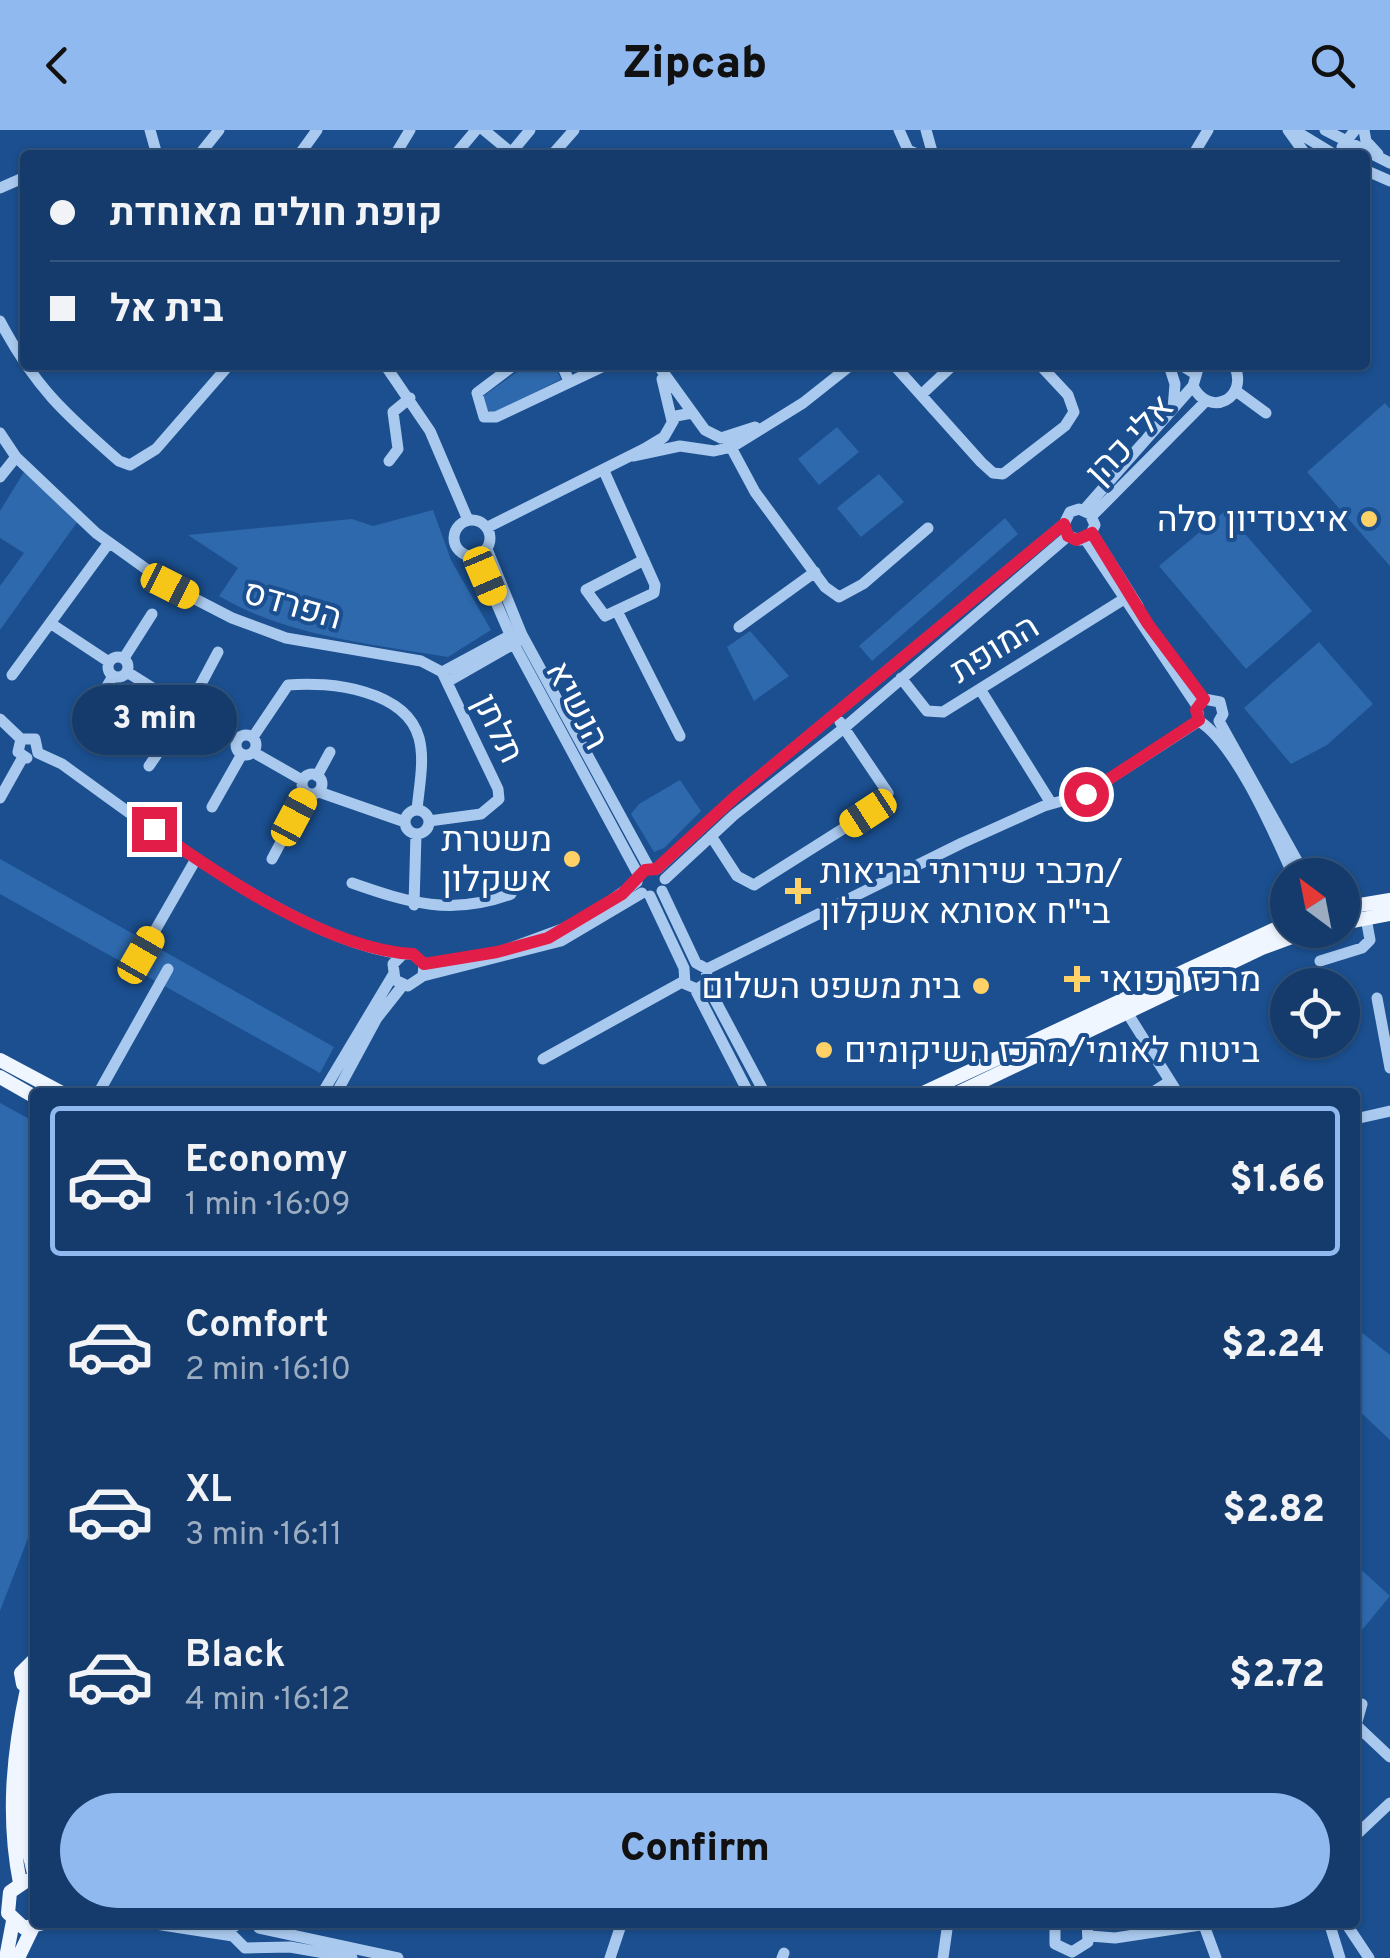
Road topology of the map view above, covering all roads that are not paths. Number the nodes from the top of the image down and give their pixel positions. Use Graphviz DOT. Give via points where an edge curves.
graph roads {
  1 [pos="219,130"];
  2 [pos="476,130"];
  3 [pos="484,130"];
  4 [pos="574,130"];
  5 [pos="1291,130"];
  6 [pos="1355,130"];
  7 [pos="1364,130"];
  8 [pos="905,132"];
  9 [pos="1336,135"];
  10 [pos="928,144"];
  11 [pos="204,150"];
  12 [pos="460,150"];
  13 [pos="507,150"];
  14 [pos="556,150"];
  15 [pos="1324,150"];
  16 [pos="1365,150"];
  17 [pos="1390,163"];
  18 [pos="0,322"];
  19 [pos="20,358"];
  20 [pos="27,370"];
  21 [pos="225,370"];
  22 [pos="389,370"];
  23 [pos="508,370"];
  24 [pos="564,370"];
  25 [pos="595,370"];
  26 [pos="659,370"];
  27 [pos="662,370"];
  28 [pos="845,370"];
  29 [pos="899,370"];
  30 [pos="948,370"];
  31 [pos="1045,370"];
  32 [pos="1171,370"];
  33 [pos="1236,370"];
  34 [pos="1195,374"];
  35 [pos="570,381"];
  36 [pos="1236,392"];
  37 [pos="922,394"];
  38 [pos="410,398"];
  39 [pos="1206,402"];
  40 [pos="692,413"];
  41 [pos="1172,413"];
  42 [pos="1266,413"];
  43 [pos="671,425"];
  44 [pos="705,430"];
  45 [pos="0,434"];
  46 [pos="727,444"];
  47 [pos="687,446"];
  48 [pos="632,456"];
  49 [pos="16,457"];
  50 [pos="389,461"];
  51 [pos="604,470"];
  52 [pos="0,478"];
  53 [pos="1088,513"];
  54 [pos="468,520"];
  55 [pos="488,527"];
  56 [pos="928,528"];
  57 [pos="1066,530"];
  58 [pos="1088,536"];
  59 [pos="108,544"];
  60 [pos="482,552"];
  61 [pos="644,560"];
  62 [pos="815,572"];
  63 [pos="1124,600"];
  64 [pos="617,611"];
  65 [pos="152,614"];
  66 [pos="50,624"];
  67 [pos="739,627"];
  68 [pos="516,638"];
  69 [pos="218,652"];
  70 [pos="109,662"];
  71 [pos="125,665"];
  72 [pos="12,676"];
  73 [pos="113,676"];
  74 [pos="445,677"];
  75 [pos="901,678"];
  76 [pos="980,689"];
  77 [pos="192,701"];
  78 [pos="1200,703"];
  79 [pos="178,704"];
  80 [pos="195,714"];
  81 [pos="835,717"];
  82 [pos="181,718"];
  83 [pos="0,719"];
  84 [pos="1209,722"];
  85 [pos="84,725"];
  86 [pos="844,728"];
  87 [pos="680,736"];
  88 [pos="252,737"];
  89 [pos="22,739"];
  90 [pos="237,740"];
  91 [pos="330,752"];
  92 [pos="38,753"];
  93 [pos="248,753"];
  94 [pos="23,757"];
  95 [pos="149,766"];
  96 [pos="317,776"];
  97 [pos="302,780"];
  98 [pos="313,793"];
  99 [pos="0,798"];
  100 [pos="1051,803"];
  101 [pos="212,807"];
  102 [pos="417,810"];
  103 [pos="429,821"];
  104 [pos="404,822"];
  105 [pos="416,834"];
  106 [pos="711,836"];
  107 [pos="1285,858"];
  108 [pos="1294,858"];
  109 [pos="196,859"];
  110 [pos="272,860"];
  111 [pos="650,882"];
  112 [pos="352,884"];
  113 [pos="511,894"];
  114 [pos="1360,901"];
  115 [pos="414,905"];
  116 [pos="1387,905"];
  117 [pos="1360,907"];
  118 [pos="1366,918"];
  119 [pos="1360,919"];
  120 [pos="1270,931"];
  121 [pos="362,944"];
  122 [pos="1270,945"];
  123 [pos="403,954"];
  124 [pos="141,955"];
  125 [pos="1320,961"];
  126 [pos="168,969"];
  127 [pos="423,970"];
  128 [pos="392,972"];
  129 [pos="695,975"];
  130 [pos="403,985"];
  131 [pos="1377,998"];
  132 [pos="1128,1014"];
  133 [pos="543,1059"];
  134 [pos="0,1060"];
  135 [pos="1390,1068"];
  136 [pos="0,1077"];
  137 [pos="1174,1087"];
  138 [pos="52,1088"];
  139 [pos="101,1088"];
  140 [pos="325,1088"];
  141 [pos="339,1088"];
  142 [pos="746,1088"];
  143 [pos="762,1088"];
  144 [pos="934,1088"];
  145 [pos="969,1088"];
  146 [pos="30,1094"];
  147 [pos="1390,1112"];
  148 [pos="1360,1118"];
  149 [pos="30,1661"];
  150 [pos="30,1688"];
  151 [pos="30,1693"];
  152 [pos="1362,1704"];
  153 [pos="1360,1711"];
  154 [pos="1360,1729"];
  155 [pos="30,1749"];
  156 [pos="1390,1757"];
  157 [pos="1390,1803"];
  158 [pos="1360,1831"];
  159 [pos="30,1881"];
  160 [pos="13,1921"];
  161 [pos="30,1924"];
  162 [pos="39,1928"];
  163 [pos="177,1928"];
  164 [pos="212,1928"];
  165 [pos="267,1928"];
  166 [pos="282,1928"];
  167 [pos="620,1928"];
  168 [pos="947,1928"];
  169 [pos="1053,1928"];
  170 [pos="1204,1928"];
  171 [pos="1332,1928"];
  172 [pos="1349,1928"];
  173 [pos="1089,1929"];
  174 [pos="289,1934"];
  175 [pos="239,1939"];
  176 [pos="1057,1953"];
  177 [pos="1072,1955"];
  178 [pos="380,1957"];
  179 [pos="6,1958"];
  180 [pos="18,1958"];
  181 [pos="352,1958"];
  182 [pos="398,1958"];
  183 [pos="610,1958"];
  184 [pos="943,1958"];
  185 [pos="1216,1958"];
  186 [pos="1340,1958"];
  187 [pos="1368,1958"];
  1 -- 11 [label="street"];
  2 -- 12 [label="street"];
  3 -- 13 [label="street"];
  4 -- 14 [label="street"];
  5 -- 15 [label="street"];
  6 -- 9 [label="street"];
  7 -- 17 [label="street" via="1372,150"];
  8 -- 10 [label="street" via="908,150"];
  9 -- 16 [label="street"];
  18 -- 19 [label="street"];
  20 -- 21 [label="street" via="56,406 130,465 156,449"];
  22 -- 38 [label="street"];
  23 -- 35 [label="street" via="478,393 484,416 496,418"];
  24 -- 35 [label="street"];
  25 -- 35 [label="street"];
  26 -- 43 [label="street"];
  27 -- 40 [label="street"];
  28 -- 46 [label="street" via="804,403"];
  29 -- 37 [label="street"];
  30 -- 37 [label="street"];
  31 -- 37 [label="street" via="1074,412 1066,426 1003,474 981,462"];
  32 -- 41 [label="street"];
  33 -- 36 [label="street"];
  34 -- 39 [label="street"];
  34 -- 41 [label="street, אלי כהן"];
  36 -- 39 [label="street" via="1220,403"];
  36 -- 42 [label="street"];
  38 -- 50 [label="street" via="393,412 398,448"];
  38 -- 54 [label="street" via="449,468"];
  39 -- 53 [label="street, אלי כהן"];
  40 -- 43 [label="street"];
  40 -- 44 [label="street"];
  41 -- 53 [label="street, אלי כהן"];
  43 -- 47 [label="street"];
  43 -- 48 [label="street"];
  44 -- 46 [label="street"];
  44 -- 47 [label="street"];
  45 -- 49 [label="street, הפרדס"];
  46 -- 47 [label="street"];
  46 -- 62 [label="street"];
  47 -- 48 [label="street"];
  48 -- 51 [label="street"];
  49 -- 52 [label="street"];
  49 -- 59 [label="street, הפרדס"];
  51 -- 55 [label="street"];
  51 -- 61 [label="street"];
  53 -- 57 [label="street" via="1070,512"];
  53 -- 58 [label="street"];
  54 -- 55 [label="street"];
  54 -- 60 [label="street" via="455,530 454,542 460,552"];
  55 -- 60 [label="street" via="491,538"];
  56 -- 62 [label="street" via="850,594 831,592"];
  57 -- 58 [label="street"];
  57 -- 75 [label="street"];
  57 -- 81 [label="street, אלי כהן"];
  58 -- 63 [label="street"];
  58 -- 78 [label="street"];
  59 -- 66 [label="street"];
  59 -- 74 [label="street, הפרדס" via="170,586 260,630 421,662"];
  60 -- 68 [label="street, הנשיא"];
  61 -- 64 [label="street" via="654,593"];
  61 -- 64 [label="street" via="586,590 605,616"];
  62 -- 67 [label="street"];
  63 -- 76 [label="street, המופת"];
  63 -- 78 [label="street"];
  64 -- 87 [label="street"];
  65 -- 71 [label="street"];
  66 -- 70 [label="street"];
  66 -- 72 [label="street"];
  68 -- 74 [label="street"];
  68 -- 111 [label="street, הנשיא"];
  69 -- 77 [label="street"];
  70 -- 71 [label="street"];
  70 -- 73 [label="street"];
  71 -- 73 [label="street"];
  71 -- 79 [label="street"];
  73 -- 85 [label="street"];
  74 -- 103 [label="street, תלתן" via="499,799 482,814"];
  75 -- 76 [label="street, המופת" via="927,710 943,712"];
  75 -- 86 [label="street"];
  76 -- 100 [label="street"];
  77 -- 79 [label="street"];
  77 -- 80 [label="street"];
  78 -- 84 [label="street"];
  78 -- 84 [label="street" via="1220,702 1223,714"];
  79 -- 82 [label="street"];
  80 -- 82 [label="street"];
  80 -- 90 [label="street"];
  81 -- 86 [label="street"];
  81 -- 111 [label="street, אלי כהן" via="736,796"];
  82 -- 95 [label="street"];
  83 -- 89 [label="street"];
  84 -- 100 [label="street" via="1086,794"];
  84 -- 107 [label="street"];
  84 -- 108 [label="street"];
  86 -- 106 [label="street"];
  86 -- 106 [label="street" via="888,793 868,813 754,884 738,876"];
  88 -- 90 [label="street"];
  88 -- 93 [label="street"];
  88 -- 102 [label="street" via="288,685 380,698 410,719 418,735"];
  89 -- 92 [label="street" via="35,740"];
  89 -- 94 [label="street"];
  90 -- 93 [label="street"];
  91 -- 96 [label="street"];
  92 -- 94 [label="street"];
  92 -- 109 [label="street"];
  93 -- 97 [label="street"];
  93 -- 101 [label="street"];
  94 -- 99 [label="street"];
  96 -- 97 [label="street"];
  96 -- 98 [label="street" via="322,784"];
  97 -- 98 [label="street"];
  98 -- 104 [label="street"];
  98 -- 110 [label="street"];
  100 -- 129 [label="street"];
  102 -- 103 [label="street"];
  102 -- 104 [label="street"];
  103 -- 105 [label="street"];
  104 -- 105 [label="street"];
  105 -- 115 [label="street"];
  106 -- 111 [label="street"];
  109 -- 121 [label="street"];
  109 -- 124 [label="street"];
  111 -- 127 [label="street" via="548,938"];
  111 -- 129 [label="street, הנשיא"];
  112 -- 115 [label="street"];
  113 -- 115 [label="street" via="465,908"];
  114 -- 116 [label="main road"];
  116 -- 117 [label="main road"];
  116 -- 118 [label="main road"];
  118 -- 119 [label="main road"];
  118 -- 125 [label="street" via="1370,940 1362,948"];
  120 -- 144 [label="main road"];
  121 -- 123 [label="street"];
  121 -- 128 [label="street"];
  122 -- 132 [label="main road"];
  123 -- 127 [label="street" via="418,956"];
  123 -- 128 [label="street"];
  126 -- 139 [label="street"];
  127 -- 130 [label="street" via="412,985"];
  128 -- 130 [label="street"];
  128 -- 140 [label="street"];
  129 -- 133 [label="street"];
  129 -- 142 [label="street, הנשיא"];
  129 -- 143 [label="street, הנשיא"];
  130 -- 141 [label="street"];
  131 -- 135 [label="street"];
  132 -- 137 [label="street"];
  132 -- 145 [label="main road"];
  134 -- 138 [label="main road"];
  136 -- 146 [label="main road"];
  147 -- 148 [label="street"];
  149 -- 150 [label="main road" via="21,1673"];
  151 -- 159 [label="main road" via="16,1738 10,1822"];
  152 -- 153 [label="street"];
  154 -- 156 [label="street"];
  155 -- 159 [label="main road" via="22,1822"];
  157 -- 158 [label="street"];
  159 -- 160 [label="main road" via="7,1900"];
  160 -- 161 [label="main road"];
  160 -- 179 [label="main road"];
  162 -- 180 [label="main road"];
  163 -- 175 [label="street"];
  164 -- 175 [label="street"];
  165 -- 174 [label="street"];
  166 -- 174 [label="street"];
  167 -- 183 [label="street"];
  168 -- 184 [label="street"];
  169 -- 176 [label="street"];
  170 -- 173 [label="street" via="1115,1938"];
  170 -- 185 [label="street"];
  171 -- 186 [label="street"];
  172 -- 187 [label="street"];
  173 -- 177 [label="street" via="1084,1947"];
  174 -- 178 [label="street"];
  175 -- 181 [label="street"];
  176 -- 177 [label="street"];
  178 -- 182 [label="street"];
}
